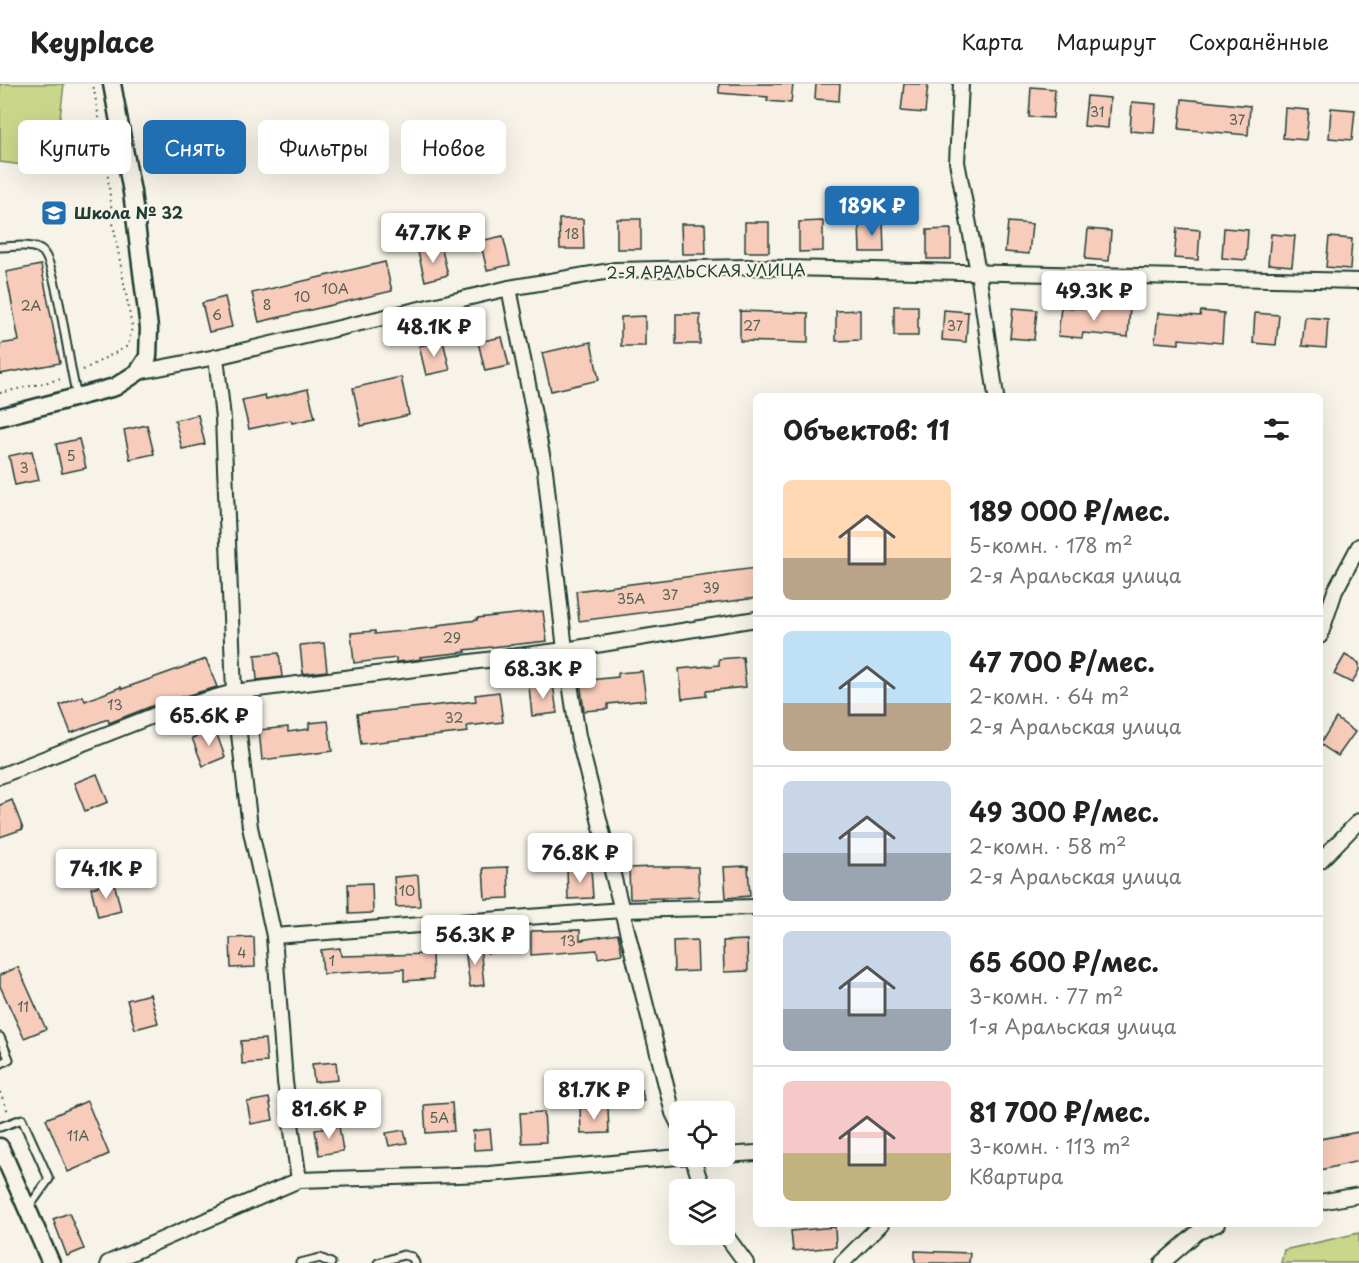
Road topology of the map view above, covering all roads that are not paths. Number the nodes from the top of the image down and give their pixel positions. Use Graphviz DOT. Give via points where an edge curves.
graph roads {
  1 [pos="112,84"];
  2 [pos="961,84"];
  3 [pos="0,247"];
  4 [pos="978,272"];
  5 [pos="1359,280"];
  6 [pos="509,288"];
  7 [pos="216,357"];
  8 [pos="138,372"];
  9 [pos="996,393"];
  10 [pos="77,399"];
  11 [pos="0,417"];
  12 [pos="1359,546"];
  13 [pos="1323,590"];
  14 [pos="1335,591"];
  15 [pos="753,619"];
  16 [pos="1323,627"];
  17 [pos="565,650"];
  18 [pos="234,693"];
  19 [pos="0,776"];
  20 [pos="1359,821"];
  21 [pos="1323,858"];
  22 [pos="753,907"];
  23 [pos="622,910"];
  24 [pos="274,936"];
  25 [pos="0,1037"];
  26 [pos="0,1064"];
  27 [pos="670,1101"];
  28 [pos="0,1127"];
  29 [pos="0,1147"];
  30 [pos="753,1153"];
  31 [pos="735,1154"];
  32 [pos="669,1158"];
  33 [pos="299,1180"];
  34 [pos="1359,1195"];
  35 [pos="1323,1201"];
  36 [pos="27,1209"];
  37 [pos="878,1227"];
  38 [pos="1210,1227"];
  39 [pos="733,1245"];
  40 [pos="51,1263"];
  41 [pos="108,1263"];
  42 [pos="300,1263"];
  43 [pos="332,1263"];
  44 [pos="378,1263"];
  45 [pos="415,1263"];
  46 [pos="746,1263"];
  47 [pos="842,1263"];
  48 [pos="1162,1263"];
  1 -- 8 [label="street" via="132,192 149,328 148,357"];
  2 -- 4 [label="street" via="957,162"];
  3 -- 10 [label="lane" via="33,247 47,257"];
  4 -- 5 [label="street, 2-Я АРАЛЬСКАЯ УЛИЦА"];
  4 -- 6 [label="street, 2-Я АРАЛЬСКАЯ УЛИЦА" via="744,267 616,270"];
  4 -- 9 [label="street"];
  6 -- 7 [label="street, 2-Я АРАЛЬСКАЯ УЛИЦА"];
  6 -- 17 [label="street" via="545,470"];
  7 -- 8 [label="street, 2-Я АРАЛЬСКАЯ УЛИЦА"];
  7 -- 18 [label="street" via="223,418"];
  8 -- 10 [label="street, 2-Я АРАЛЬСКАЯ УЛИЦА" via="115,387"];
  10 -- 11 [label="street, 2-Я АРАЛЬСКАЯ УЛИЦА"];
  12 -- 14 [label="street"];
  13 -- 14 [label="street"];
  14 -- 16 [label="street"];
  15 -- 17 [label="street"];
  17 -- 18 [label="street"];
  17 -- 23 [label="street" via="578,736"];
  18 -- 19 [label="street" via="160,713"];
  18 -- 24 [label="street" via="250,827"];
  20 -- 21 [label="street"];
  22 -- 23 [label="street"];
  23 -- 24 [label="street"];
  23 -- 27 [label="street"];
  24 -- 33 [label="street" via="285,1082"];
  25 -- 26 [label="lane" via="9,1059"];
  28 -- 36 [label="lane" via="22,1119 49,1179"];
  29 -- 36 [label="street"];
  30 -- 31 [label="street"];
  32 -- 33 [label="street" via="489,1174"];
  33 -- 41 [label="street"];
  34 -- 35 [label="street"];
  36 -- 40 [label="street"];
  37 -- 47 [label="street"];
  38 -- 48 [label="street" via="1198,1232"];
  39 -- 46 [label="street"];
  42 -- 43 [label="lane" via="320,1258"];
  44 -- 45 [label="lane" via="403,1255 412,1257"];
}
